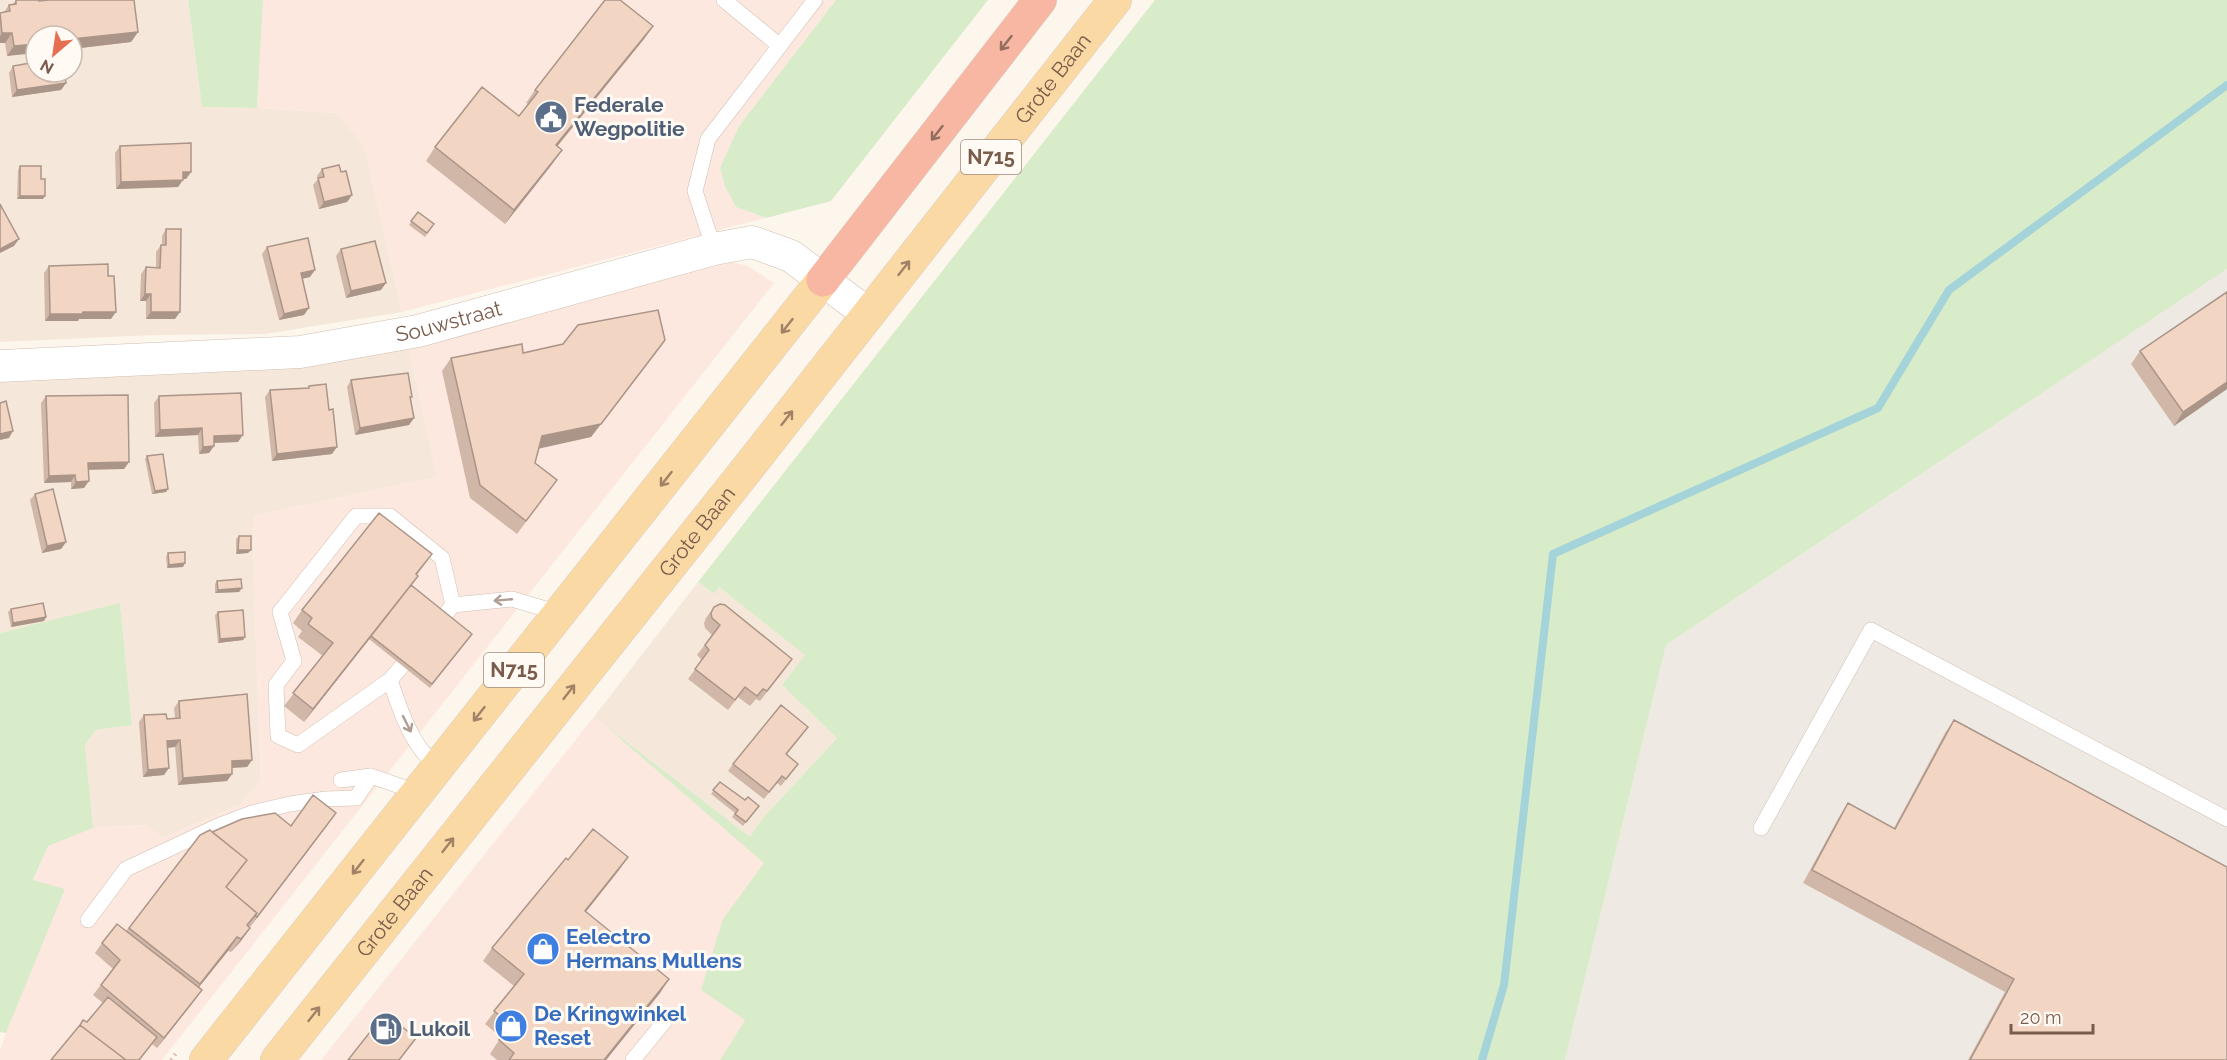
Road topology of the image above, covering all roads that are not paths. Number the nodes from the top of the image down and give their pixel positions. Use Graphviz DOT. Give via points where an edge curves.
graph roads {
  1 [pos="724,0"];
  2 [pos="815,0"];
  3 [pos="1040,0"];
  4 [pos="1115,0"];
  5 [pos="780,46"];
  6 [pos="714,249"];
  7 [pos="823,280"];
  8 [pos="868,314"];
  9 [pos="0,366"];
  10 [pos="453,605"];
  11 [pos="559,613"];
  12 [pos="439,622"];
  13 [pos="425,639"];
  14 [pos="390,680"];
  15 [pos="437,766"];
  16 [pos="370,776"];
  17 [pos="340,780"];
  18 [pos="417,792"];
  19 [pos="2227,819"];
  20 [pos="1761,828"];
  21 [pos="87,920"];
  22 [pos="668,1017"];
  23 [pos="206,1060"];
  24 [pos="277,1060"];
  25 [pos="633,1060"];
  1 -- 5 [label="lane"];
  2 -- 5 [label="lane"];
  3 -- 7 [label="highway, N715, one-way"];
  8 -- 4 [label="main road, Grote Baan / N715, one-way"];
  5 -- 6 [label="lane" via="708,139 695,191"];
  6 -- 7 [label="street, Souwstraat" via="752,242 791,256"];
  6 -- 9 [label="street, Souwstraat" via="418,331 300,352"];
  7 -- 8 [label="street, Souwstraat"];
  7 -- 11 [label="main road, N715, one-way"];
  24 -- 8 [label="main road, Grote Baan / N715, one-way"];
  11 -- 10 [label="lane, one-way" via="512,599"];
  10 -- 12 [label="lane"];
  10 -- 14 [label="lane" via="442,558 390,516 356,516 280,612 294,661 276,685 278,736 297,745"];
  11 -- 15 [label="main road, N715, one-way"];
  13 -- 14 [label="lane"];
  14 -- 15 [label="lane, one-way" via="424,756"];
  15 -- 18 [label="main road, N715"];
  16 -- 17 [label="lane"];
  16 -- 18 [label="lane"];
  16 -- 21 [label="lane" via="356,798 290,804 252,813 126,868"];
  18 -- 23 [label="main road, N715, one-way"];
  19 -- 20 [label="lane" via="1871,630"];
  22 -- 25 [label="lane"];
}
